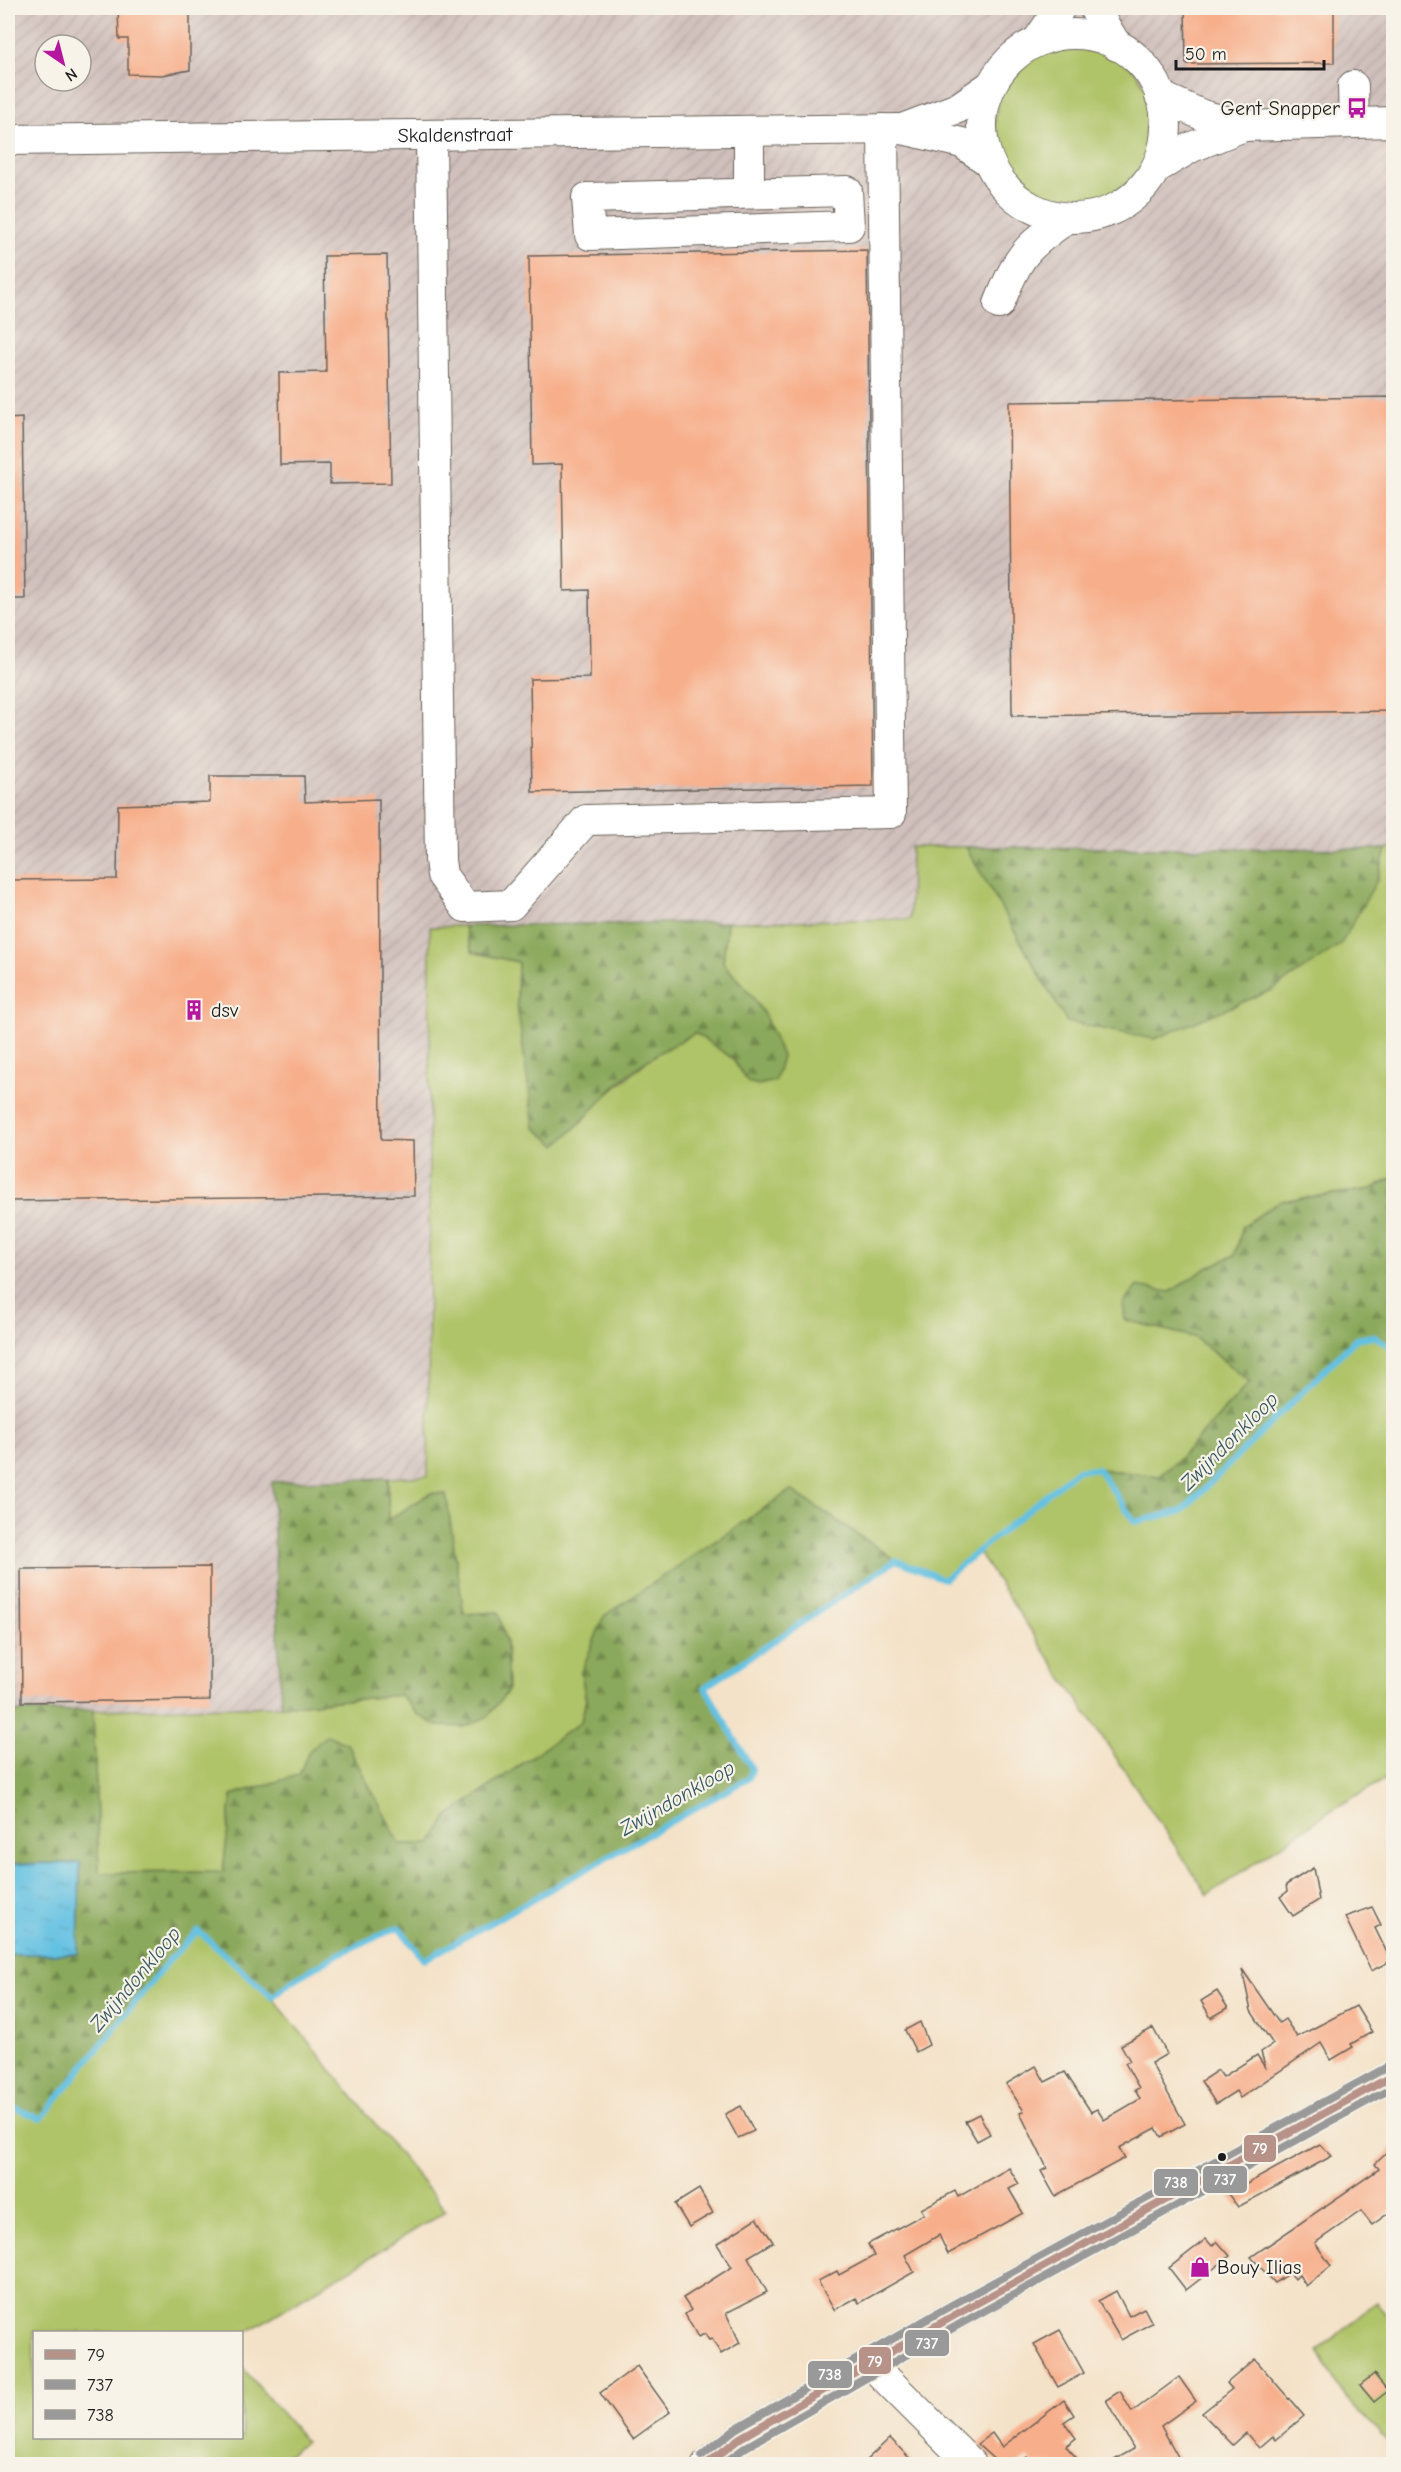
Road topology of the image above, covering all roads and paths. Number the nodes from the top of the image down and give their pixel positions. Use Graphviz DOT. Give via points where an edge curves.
graph roads {
  1 [pos="1060,8"];
  2 [pos="1094,8"];
  3 [pos="1038,40"];
  4 [pos="1118,46"];
  5 [pos="990,86"];
  6 [pos="1353,86"];
  7 [pos="1160,96"];
  8 [pos="1394,122"];
  9 [pos="1354,123"];
  10 [pos="1244,126"];
  11 [pos="893,129"];
  12 [pos="749,131"];
  13 [pos="431,135"];
  14 [pos="8,140"];
  15 [pos="988,160"];
  16 [pos="1158,167"];
  17 [pos="749,193"];
  18 [pos="1014,196"];
  19 [pos="1068,218"];
  20 [pos="1017,261"];
  21 [pos="999,304"];
  22 [pos="1394,2075"];
  23 [pos="871,2364"];
  24 [pos="707,2464"];
  25 [pos="971,2464"];
  1 -- 3 [label="street"];
  2 -- 4 [label="street"];
  3 -- 4 [label="street, Skaldenstraat" via="1070,33 1102,38"];
  3 -- 5 [label="street, Skaldenstraat" via="1013,56"];
  4 -- 7 [label="street, Skaldenstraat" via="1131,53 1155,80"];
  5 -- 11 [label="street, Skaldenstraat" via="958,108"];
  5 -- 15 [label="street, Skaldenstraat" via="981,119 982,143"];
  6 -- 9 [label="street"];
  7 -- 10 [label="street, Skaldenstraat" via="1202,115"];
  7 -- 16 [label="street, Skaldenstraat" via="1166,113 1164,149"];
  8 -- 9 [label="street, Skaldenstraat"];
  9 -- 10 [label="street, Skaldenstraat"];
  10 -- 16 [label="street, Skaldenstraat" via="1192,147"];
  11 -- 12 [label="street, Skaldenstraat"];
  11 -- 13 [label="street" via="891,813 586,820 511,905 465,908 442,875 440,860"];
  11 -- 15 [label="street, Skaldenstraat" via="962,143"];
  12 -- 13 [label="street, Skaldenstraat"];
  12 -- 17 [label="street"];
  13 -- 14 [label="street, Skaldenstraat"];
  15 -- 18 [label="street, Skaldenstraat" via="1002,186"];
  16 -- 19 [label="street, Skaldenstraat" via="1140,192 1114,210 1086,219"];
  17 -- 17 [label="street" via="848,191 849,226 591,235 587,198"];
  18 -- 19 [label="street, Skaldenstraat" via="1032,209"];
  18 -- 20 [label="street"];
  19 -- 20 [label="street" via="1039,238"];
  20 -- 21 [label="street"];
  22 -- 23 [label="street"];
  23 -- 24 [label="street" via="740,2438"];
  23 -- 25 [label="street"];
}
